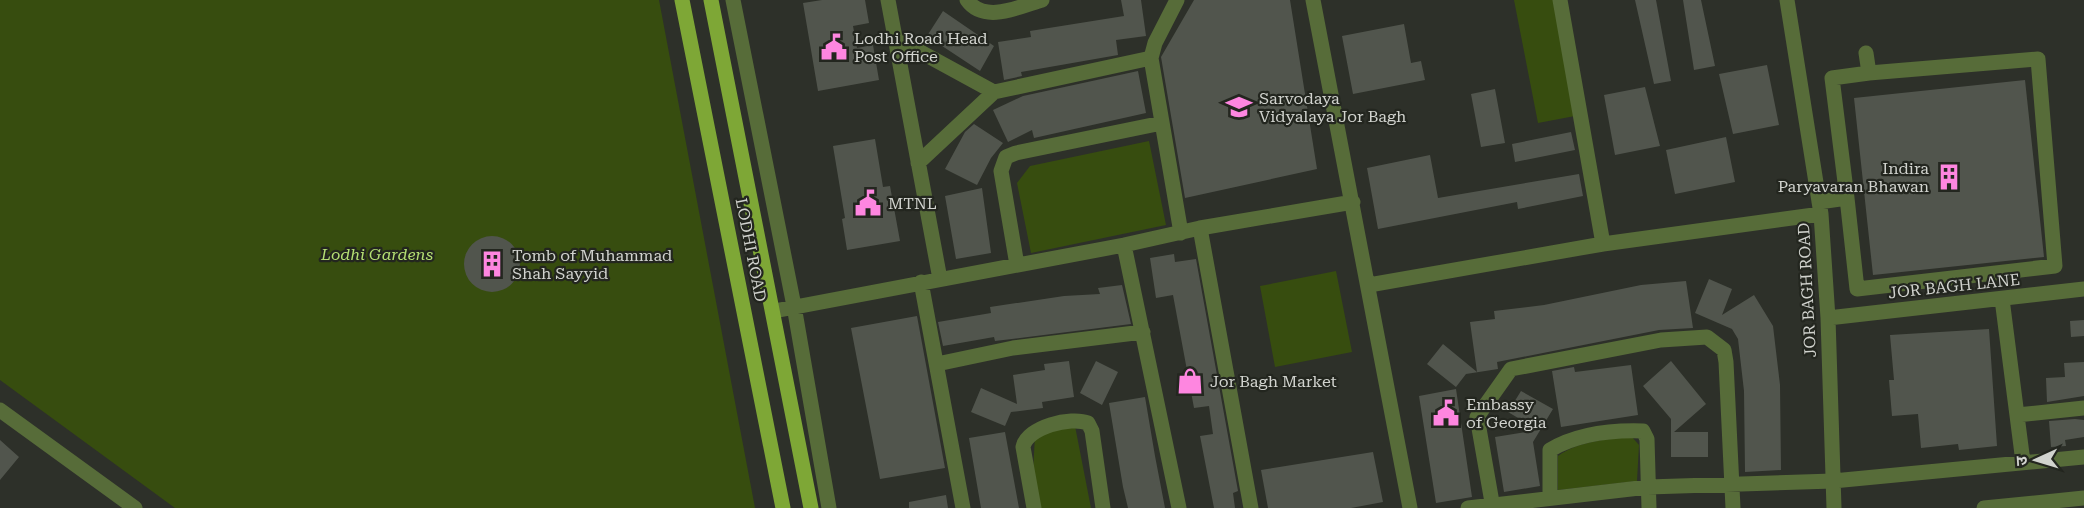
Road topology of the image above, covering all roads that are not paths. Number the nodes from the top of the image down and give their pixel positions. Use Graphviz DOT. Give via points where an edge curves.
graph roads {
  1 [pos="682,0"];
  2 [pos="711,0"];
  3 [pos="733,0"];
  4 [pos="888,0"];
  5 [pos="967,0"];
  6 [pos="1042,0"];
  7 [pos="1177,0"];
  8 [pos="1313,0"];
  9 [pos="1560,0"];
  10 [pos="1787,0"];
  11 [pos="895,38"];
  12 [pos="1866,53"];
  13 [pos="1151,58"];
  14 [pos="1869,73"];
  15 [pos="994,92"];
  16 [pos="1162,123"];
  17 [pos="918,163"];
  18 [pos="1847,198"];
  19 [pos="1353,202"];
  20 [pos="1820,208"];
  21 [pos="1200,228"];
  22 [pos="1181,233"];
  23 [pos="1603,244"];
  24 [pos="1124,245"];
  25 [pos="1017,265"];
  26 [pos="940,279"];
  27 [pos="921,282"];
  28 [pos="1369,285"];
  29 [pos="2084,289"];
  30 [pos="2002,299"];
  31 [pos="794,306"];
  32 [pos="774,311"];
  33 [pos="1828,318"];
  34 [pos="1143,332"];
  35 [pos="937,364"];
  36 [pos="2084,408"];
  37 [pos="0,410"];
  38 [pos="2017,415"];
  39 [pos="2084,457"];
  40 [pos="2024,462"];
  41 [pos="1833,481"];
  42 [pos="1733,486"];
  43 [pos="1648,487"];
  44 [pos="1550,498"];
  45 [pos="2084,498"];
  46 [pos="1492,506"];
  47 [pos="135,508"];
  48 [pos="783,508"];
  49 [pos="810,508"];
  50 [pos="829,508"];
  51 [pos="963,508"];
  52 [pos="1034,508"];
  53 [pos="1103,508"];
  54 [pos="1179,508"];
  55 [pos="1251,508"];
  56 [pos="1410,508"];
  57 [pos="1468,508"];
  58 [pos="1649,508"];
  59 [pos="1734,508"];
  60 [pos="1834,508"];
  61 [pos="1984,508"];
  1 -- 48 [label="main road, LODHI ROAD"];
  2 -- 32 [label="main road, LODHI ROAD"];
  3 -- 31 [label="street"];
  4 -- 11 [label="street"];
  5 -- 6 [label="street" via="978,11 988,13"];
  7 -- 13 [label="street"];
  8 -- 19 [label="street"];
  9 -- 23 [label="street"];
  10 -- 20 [label="street, JOR BAGH ROAD"];
  11 -- 15 [label="street"];
  11 -- 17 [label="street"];
  12 -- 14 [label="street"];
  13 -- 15 [label="street"];
  13 -- 16 [label="street"];
  14 -- 18 [label="street" via="1832,78"];
  14 -- 18 [label="street" via="2038,59 2055,266 1857,289"];
  15 -- 17 [label="street"];
  16 -- 22 [label="street"];
  16 -- 25 [label="street" via="1006,157 1001,171"];
  17 -- 26 [label="street"];
  18 -- 20 [label="street"];
  19 -- 21 [label="street"];
  19 -- 28 [label="street"];
  20 -- 23 [label="street"];
  20 -- 33 [label="street, JOR BAGH ROAD"];
  21 -- 22 [label="street"];
  21 -- 55 [label="street"];
  22 -- 24 [label="street"];
  23 -- 28 [label="street"];
  24 -- 25 [label="street"];
  24 -- 34 [label="street"];
  25 -- 26 [label="street"];
  26 -- 27 [label="street"];
  27 -- 31 [label="street"];
  27 -- 35 [label="street"];
  28 -- 56 [label="street"];
  29 -- 30 [label="street, JOR BAGH LANE"];
  30 -- 33 [label="street, JOR BAGH LANE"];
  30 -- 38 [label="street"];
  31 -- 32 [label="street"];
  31 -- 50 [label="street"];
  32 -- 49 [label="main road, LODHI ROAD"];
  33 -- 41 [label="street, JOR BAGH ROAD"];
  34 -- 35 [label="street" via="1012,348"];
  34 -- 54 [label="street"];
  35 -- 51 [label="street"];
  36 -- 38 [label="street"];
  37 -- 47 [label="street"];
  38 -- 40 [label="street"];
  39 -- 40 [label="street"];
  40 -- 41 [label="street"];
  41 -- 42 [label="street"];
  41 -- 60 [label="street, JOR BAGH ROAD"];
  42 -- 43 [label="street"];
  42 -- 46 [label="street" via="1724,350 1707,337 1661,340 1511,369 1477,417"];
  42 -- 59 [label="street"];
  43 -- 44 [label="street"];
  43 -- 44 [label="street" via="1647,439 1643,431 1621,430 1566,441 1550,450"];
  43 -- 58 [label="street"];
  44 -- 46 [label="street"];
  45 -- 61 [label="street"];
  46 -- 57 [label="street"];
  52 -- 53 [label="street" via="1024,439 1032,432 1074,420 1088,423 1092,431"];
}
